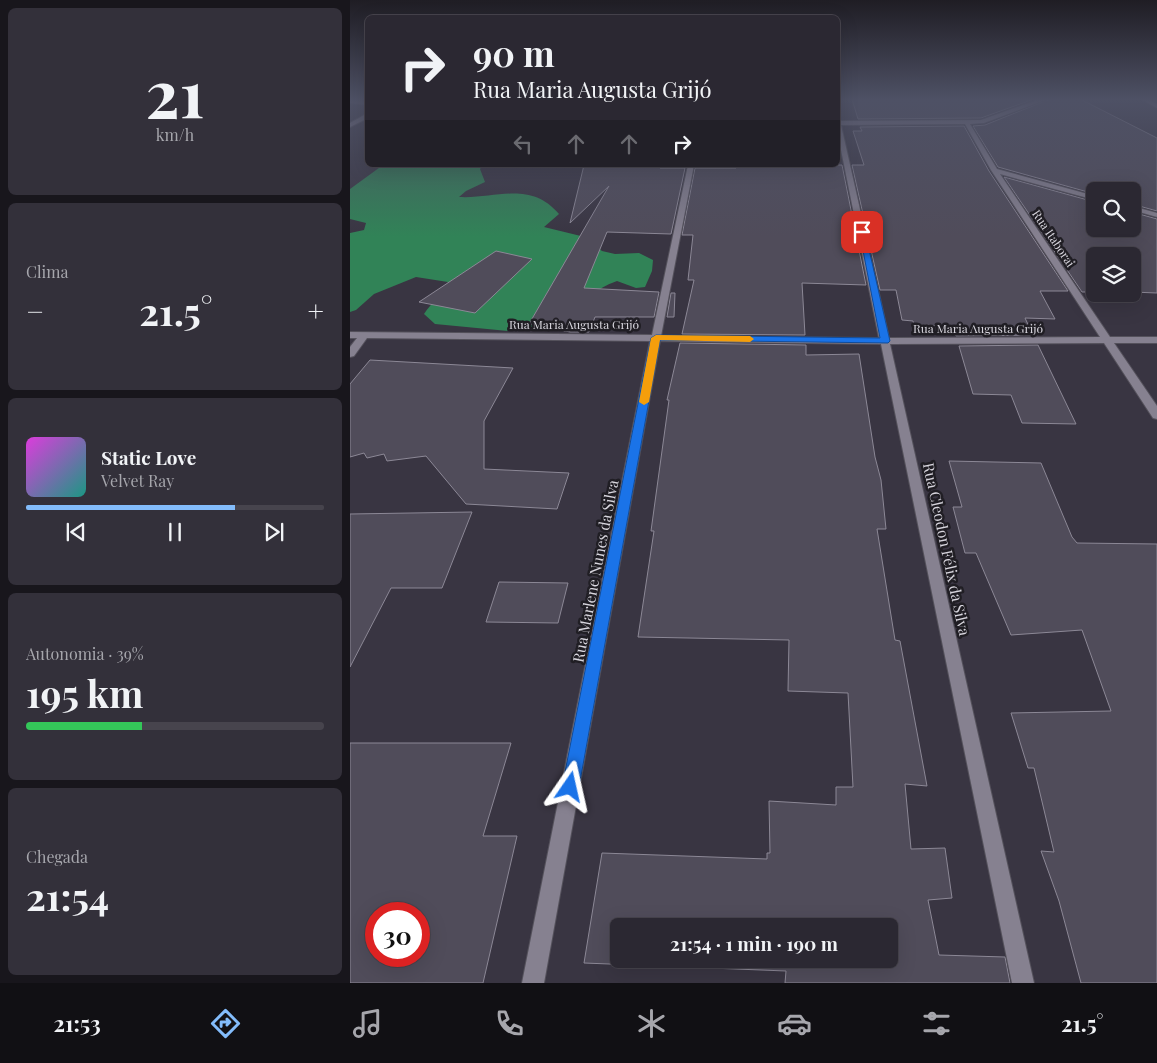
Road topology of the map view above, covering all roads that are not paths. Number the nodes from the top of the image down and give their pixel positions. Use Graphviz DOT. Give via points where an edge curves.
graph roads {
  1 [pos="843,145"];
  2 [pos="980,145"];
  3 [pos="691,167"];
  4 [pos="994,170"];
  5 [pos="1086,196"];
  6 [pos="1141,211"];
  7 [pos="1157,215"];
  8 [pos="350,335"];
  9 [pos="364,335"];
  10 [pos="656,338"];
  11 [pos="1107,340"];
  12 [pos="1157,340"];
  13 [pos="885,341"];
  14 [pos="350,354"];
  15 [pos="1157,415"];
  16 [pos="533,983"];
  17 [pos="1023,983"];
  1 -- 13 [label="street, Rua Cleodon Félix da Silva"];
  2 -- 4 [label="street, Rua Itaborai"];
  3 -- 10 [label="street, Rua Marlene Nunes da Silva"];
  4 -- 5 [label="street"];
  4 -- 11 [label="street, Rua Itaborai"];
  6 -- 7 [label="street"];
  8 -- 9 [label="street, Rua Maria Augusta Grijó"];
  9 -- 10 [label="street, Rua Maria Augusta Grijó"];
  9 -- 14 [label="street"];
  10 -- 13 [label="street, Rua Maria Augusta Grijó"];
  10 -- 16 [label="street, Rua Marlene Nunes da Silva"];
  11 -- 12 [label="street, Rua Maria Augusta Grijó"];
  11 -- 13 [label="street, Rua Maria Augusta Grijó"];
  11 -- 15 [label="street, Rua Itaborai"];
  13 -- 17 [label="street, Rua Cleodon Félix da Silva"];
}
